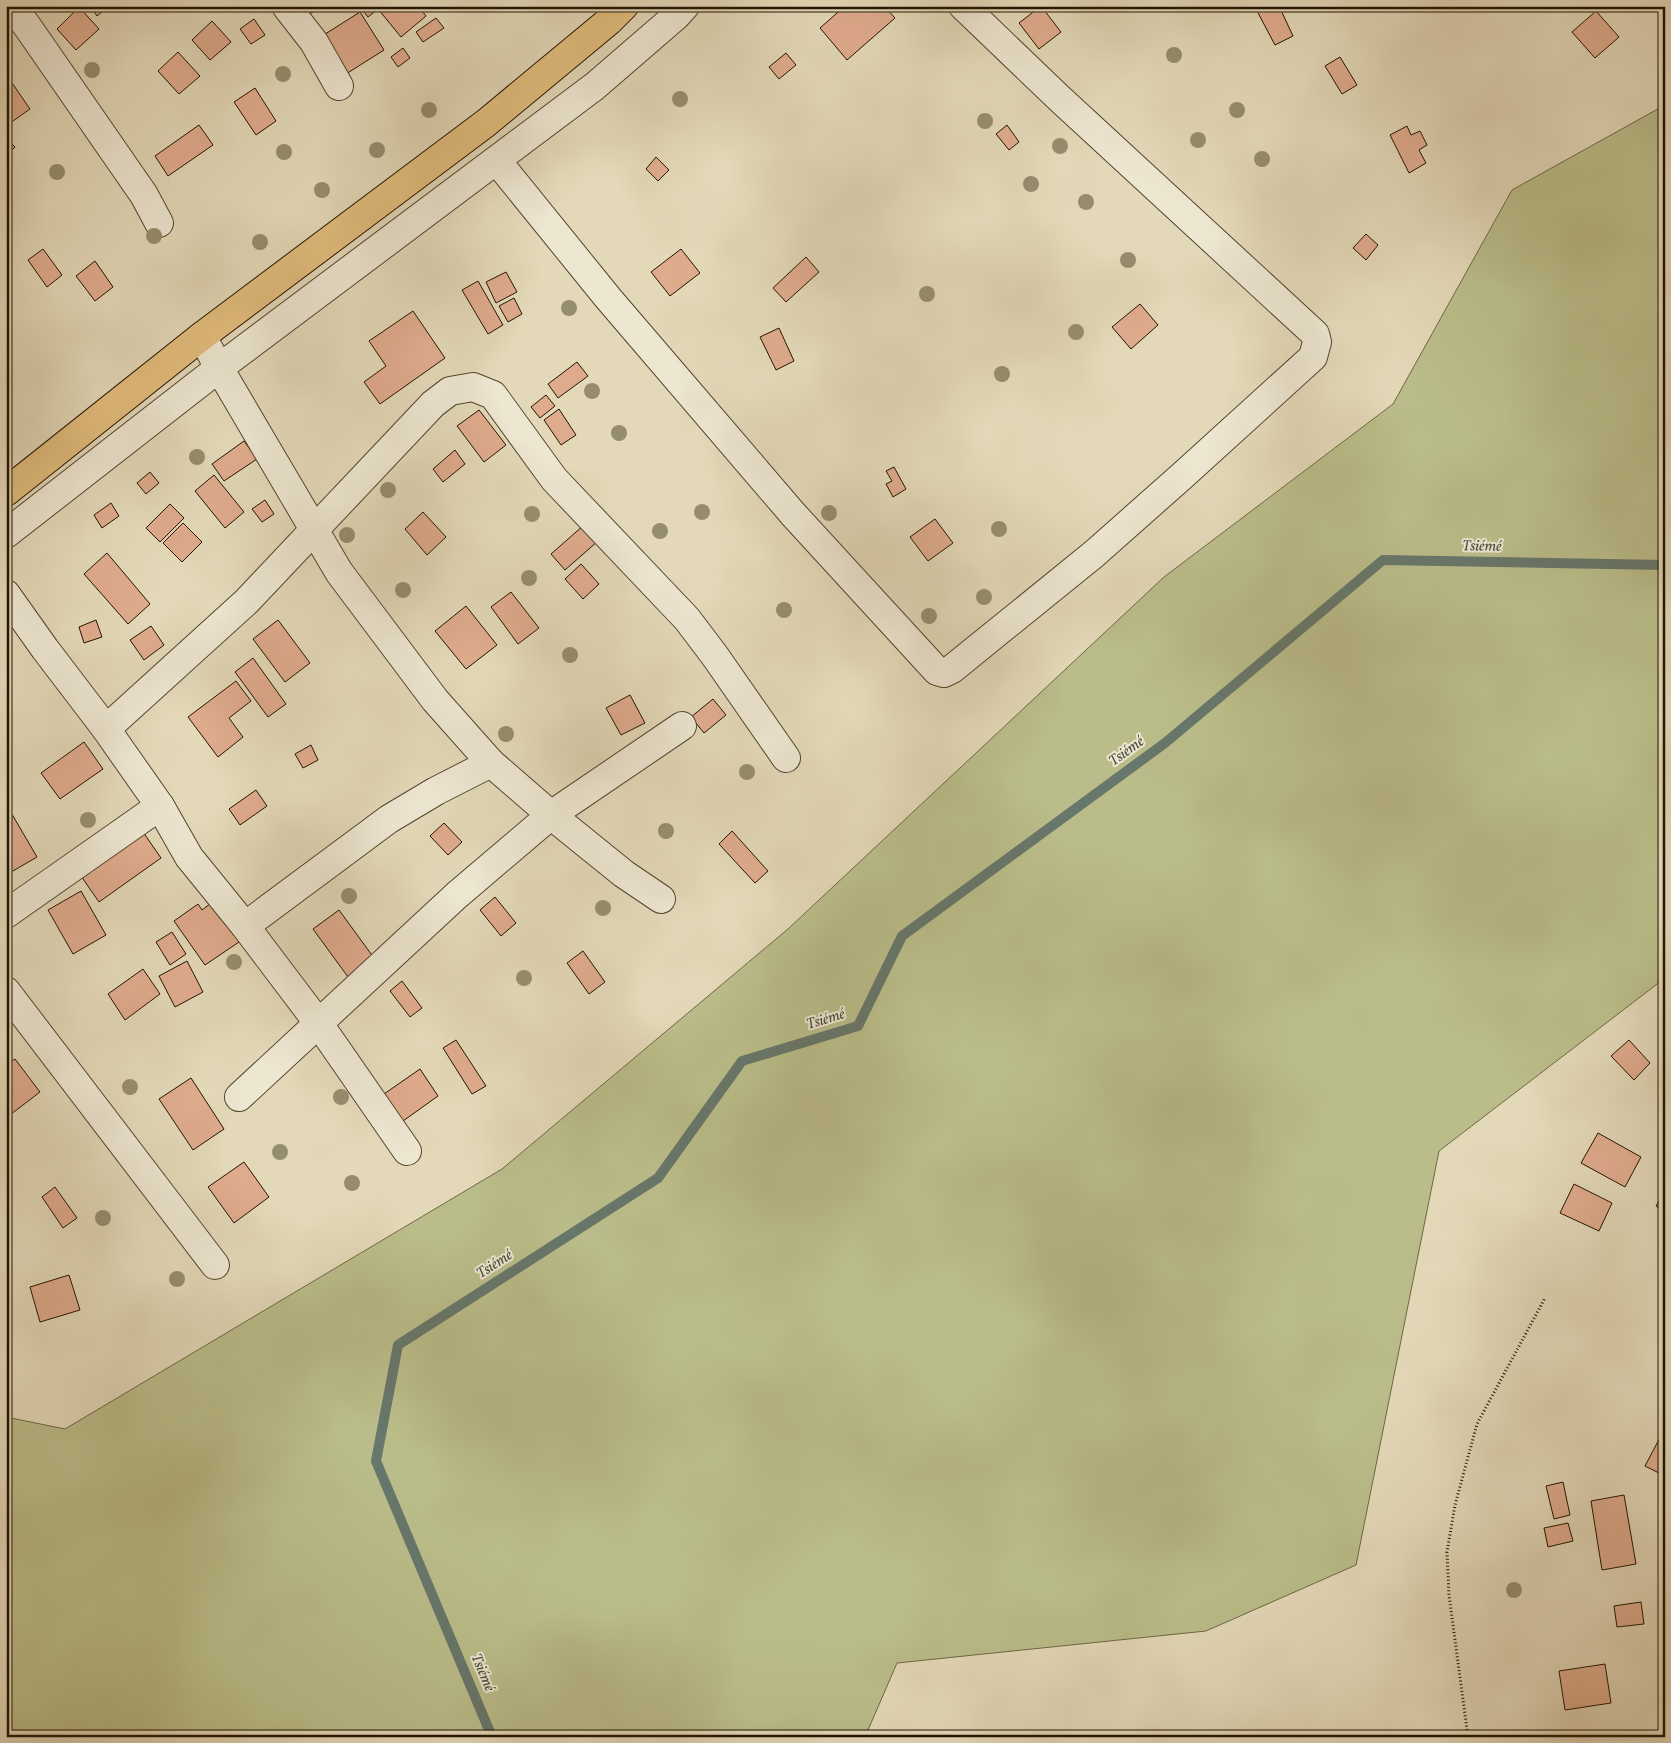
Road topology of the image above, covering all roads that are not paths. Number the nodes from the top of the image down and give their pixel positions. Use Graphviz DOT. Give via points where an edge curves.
graph roads {
  1 [pos="12,6"];
  2 [pos="286,6"];
  3 [pos="624,6"];
  4 [pos="685,6"];
  5 [pos="963,6"];
  6 [pos="339,86"];
  7 [pos="497,161"];
  8 [pos="159,223"];
  9 [pos="202,336"];
  10 [pos="219,368"];
  11 [pos="6,492"];
  12 [pos="314,530"];
  13 [pos="6,534"];
  14 [pos="6,594"];
  15 [pos="682,726"];
  16 [pos="106,729"];
  17 [pos="786,758"];
  18 [pos="491,762"];
  19 [pos="160,806"];
  20 [pos="551,815"];
  21 [pos="661,899"];
  22 [pos="6,914"];
  23 [pos="245,926"];
  24 [pos="6,991"];
  25 [pos="319,1024"];
  26 [pos="239,1097"];
  27 [pos="407,1151"];
  28 [pos="215,1265"];
  1 -- 8 [label="street" via="139,186"];
  2 -- 6 [label="street" via="314,42"];
  3 -- 9 [label="main road" via="486,122"];
  4 -- 7 [label="street" via="595,86"];
  5 -- 7 [label="street" via="1314,334 1317,342 1313,357 1182,476 1086,560 944,673 937,672 793,514 608,298"];
  7 -- 10 [label="street"];
  9 -- 10 [label="street"];
  9 -- 11 [label="main road"];
  10 -- 12 [label="street"];
  10 -- 13 [label="street"];
  12 -- 16 [label="street" via="247,602"];
  12 -- 17 [label="street" via="433,404 450,391 473,387 494,395 554,479 687,619"];
  12 -- 18 [label="street" via="339,572 435,700"];
  14 -- 16 [label="street"];
  15 -- 20 [label="street"];
  16 -- 19 [label="street"];
  18 -- 20 [label="street"];
  18 -- 23 [label="street" via="389,819"];
  19 -- 22 [label="street"];
  19 -- 23 [label="street" via="189,857"];
  20 -- 21 [label="street" via="624,874"];
  20 -- 25 [label="street" via="457,895"];
  23 -- 25 [label="street"];
  24 -- 28 [label="street"];
  25 -- 26 [label="street"];
  25 -- 27 [label="street"];
}
